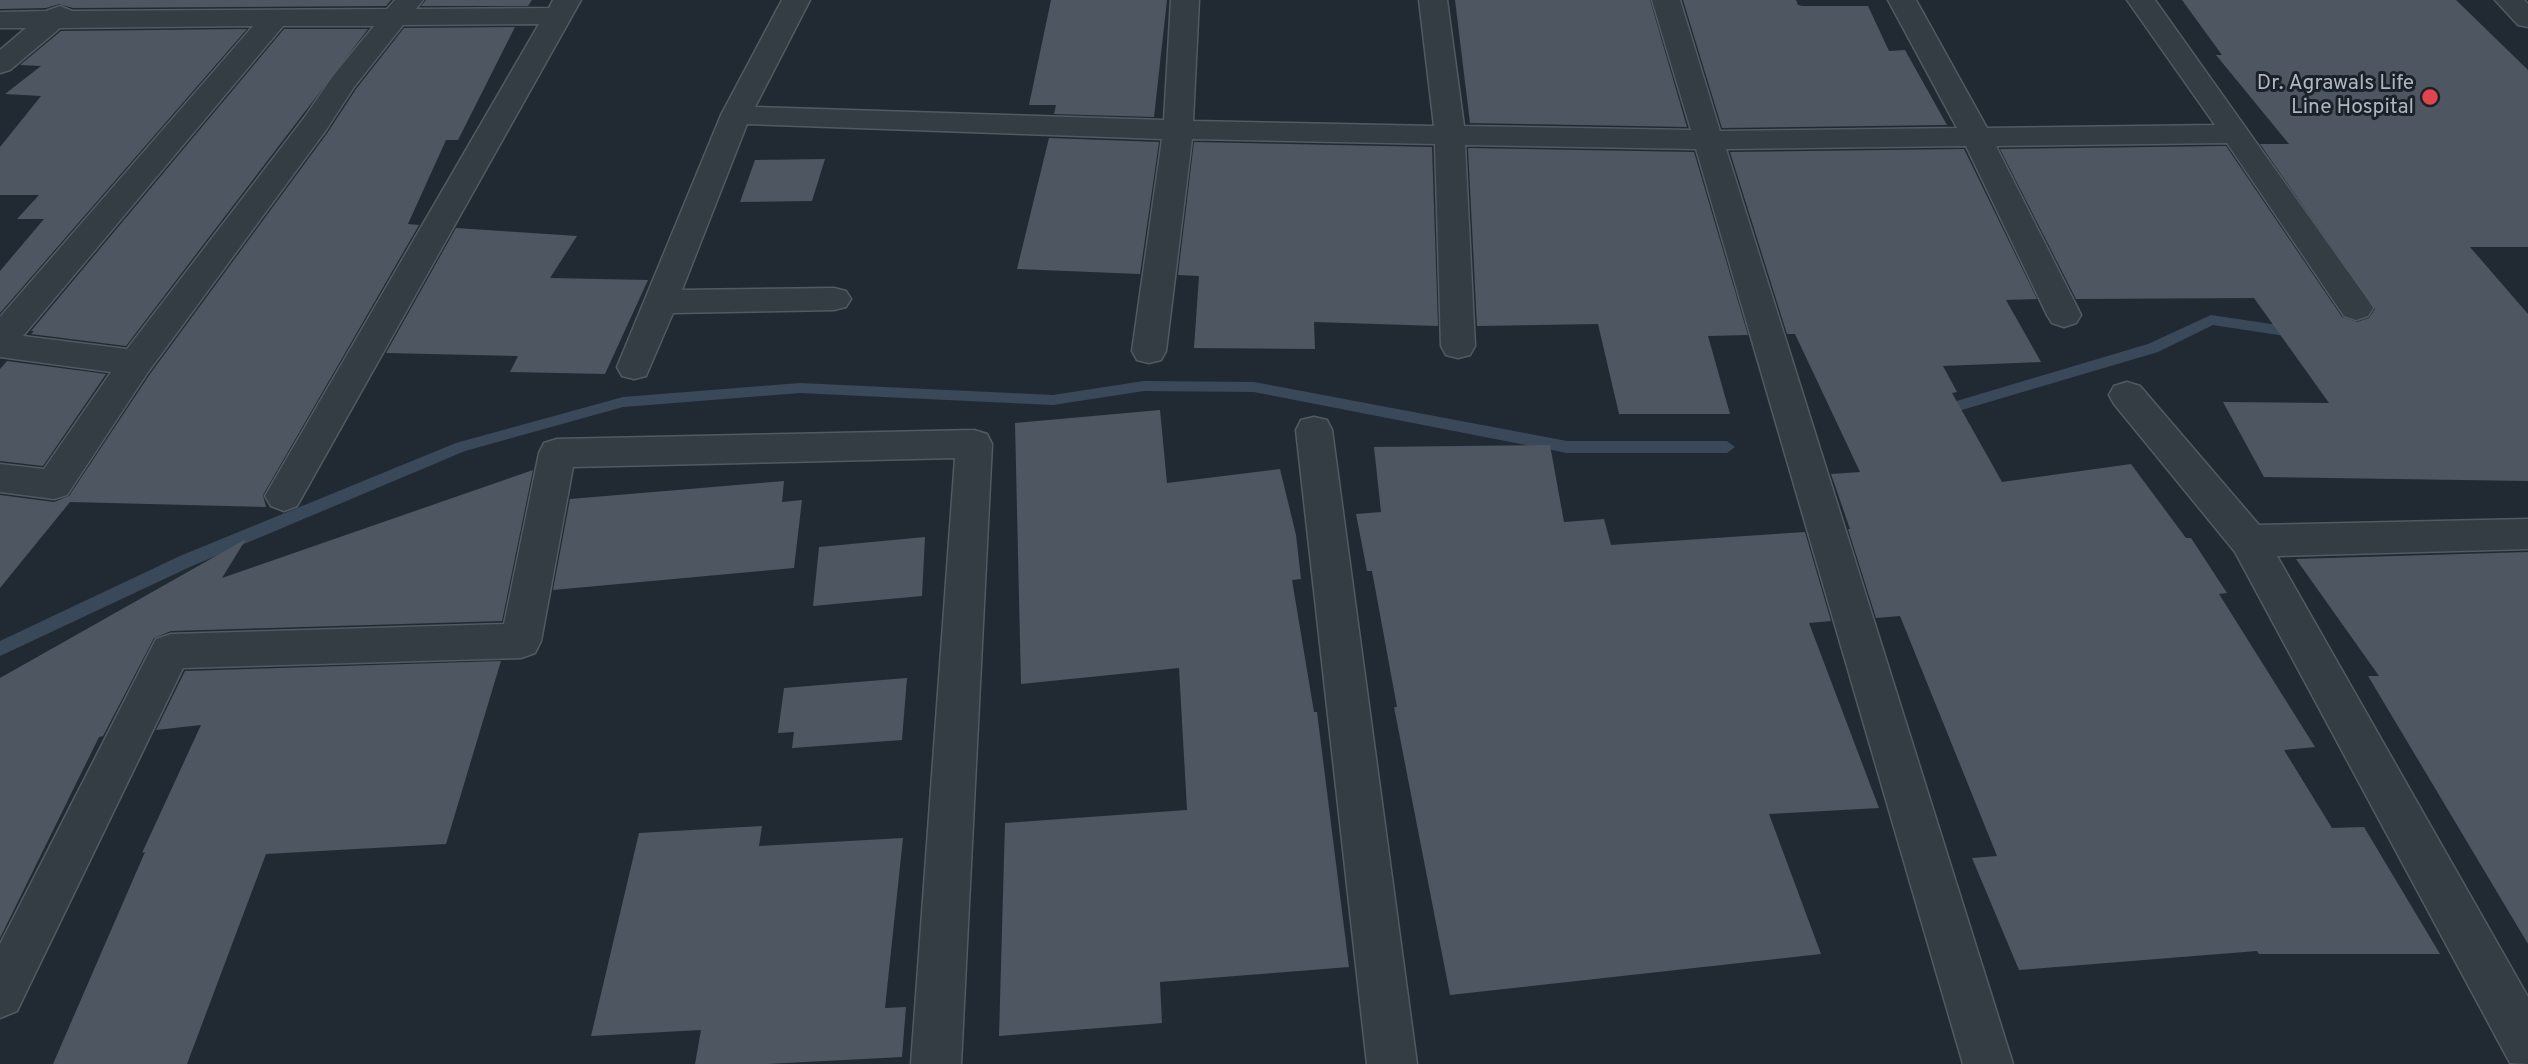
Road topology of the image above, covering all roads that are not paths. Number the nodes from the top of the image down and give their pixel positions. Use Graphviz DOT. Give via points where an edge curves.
graph roads {
  1 [pos="75,0"];
  2 [pos="796,0"];
  3 [pos="1185,0"];
  4 [pos="1433,0"];
  5 [pos="1666,0"];
  6 [pos="1902,0"];
  7 [pos="2141,0"];
  8 [pos="2509,0"];
  9 [pos="563,8"];
  10 [pos="403,9"];
  11 [pos="276,17"];
  12 [pos="2528,19"];
  13 [pos="0,20"];
  14 [pos="52,22"];
  15 [pos="0,64"];
  16 [pos="737,115"];
  17 [pos="1178,130"];
  18 [pos="2236,134"];
  19 [pos="1450,136"];
  20 [pos="1977,137"];
  21 [pos="1708,140"];
  22 [pos="834,299"];
  23 [pos="660,302"];
  24 [pos="2356,308"];
  25 [pos="2064,315"];
  26 [pos="0,340"];
  27 [pos="0,345"];
  28 [pos="1458,346"];
  29 [pos="1149,351"];
  30 [pos="135,363"];
  31 [pos="634,367"];
  32 [pos="2127,395"];
  33 [pos="1314,430"];
  34 [pos="0,478"];
  35 [pos="284,496"];
  36 [pos="2528,534"];
  37 [pos="2249,541"];
  38 [pos="0,994"];
  39 [pos="2528,1045"];
  40 [pos="936,1064"];
  41 [pos="1392,1064"];
  42 [pos="1988,1064"];
  1 -- 14 [label="street"];
  2 -- 16 [label="street"];
  3 -- 17 [label="street"];
  4 -- 19 [label="street"];
  5 -- 21 [label="street"];
  6 -- 20 [label="street"];
  7 -- 18 [label="street"];
  8 -- 12 [label="street"];
  9 -- 10 [label="street"];
  9 -- 35 [label="street"];
  10 -- 11 [label="street"];
  10 -- 30 [label="street" via="343,82"];
  11 -- 14 [label="street"];
  11 -- 26 [label="street"];
  13 -- 14 [label="street"];
  14 -- 15 [label="street"];
  16 -- 17 [label="street"];
  16 -- 23 [label="street"];
  17 -- 19 [label="street"];
  17 -- 29 [label="street"];
  18 -- 20 [label="street"];
  18 -- 24 [label="street"];
  19 -- 21 [label="street"];
  19 -- 28 [label="street"];
  20 -- 21 [label="street"];
  20 -- 25 [label="street"];
  21 -- 42 [label="street"];
  22 -- 23 [label="street"];
  23 -- 31 [label="street"];
  27 -- 30 [label="street"];
  30 -- 34 [label="street" via="54,485"];
  32 -- 37 [label="street"];
  33 -- 41 [label="street"];
  36 -- 37 [label="street"];
  37 -- 39 [label="street"];
  38 -- 40 [label="street" via="171,651 521,641 557,453 974,444"];
}
